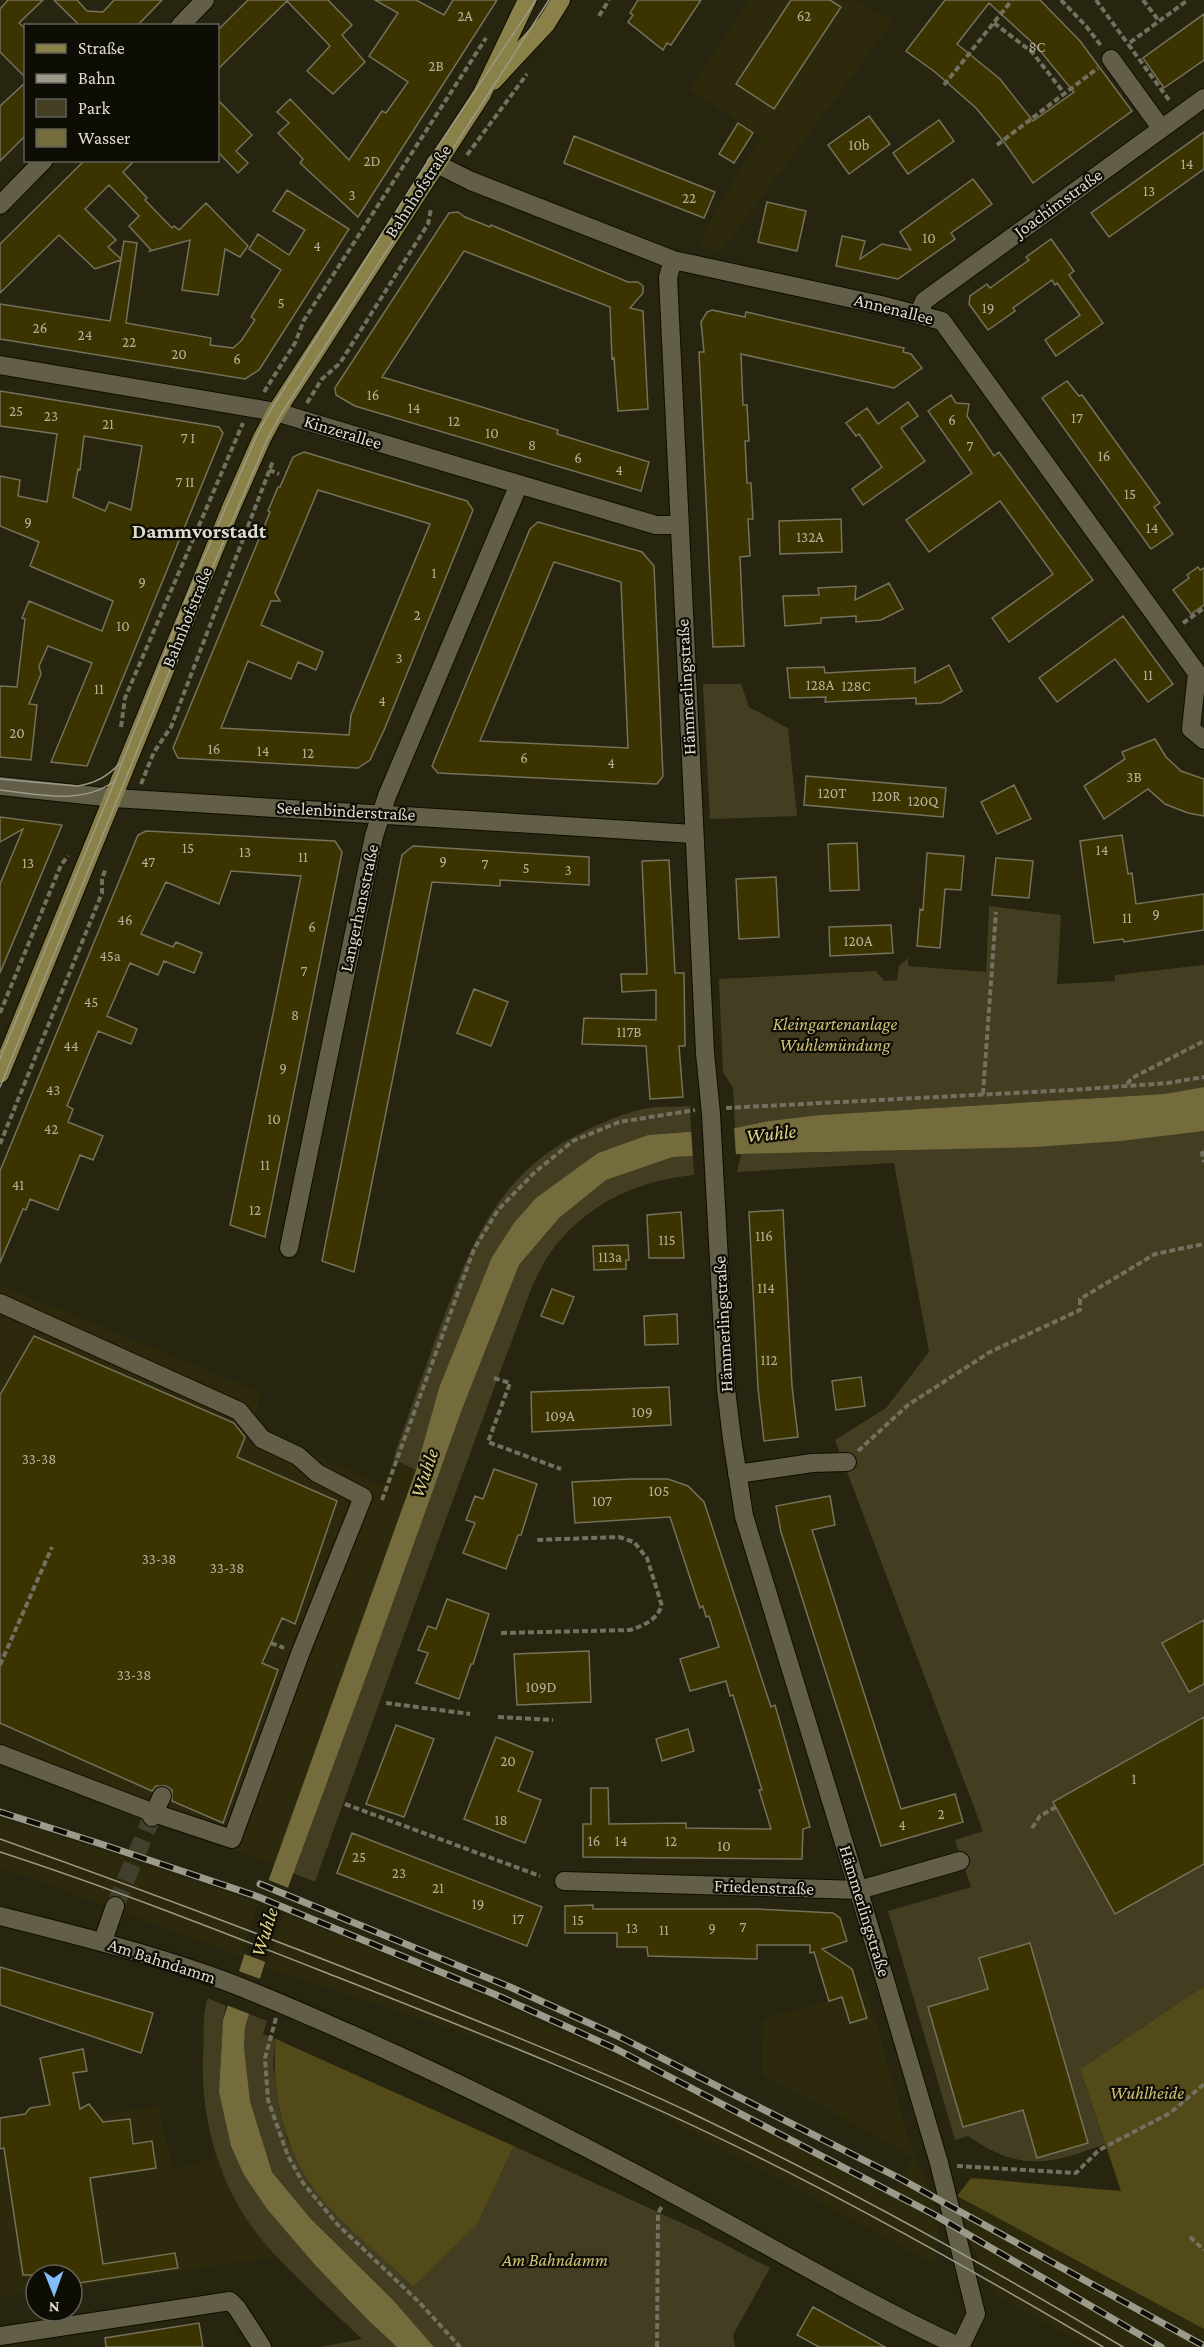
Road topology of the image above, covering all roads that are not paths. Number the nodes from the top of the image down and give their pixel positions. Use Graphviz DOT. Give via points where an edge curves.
graph roads {
  1 [pos="205,0"];
  2 [pos="527,0"];
  3 [pos="561,0"];
  4 [pos="182,24"];
  5 [pos="1111,59"];
  6 [pos="482,94"];
  7 [pos="1204,98"];
  8 [pos="1161,128"];
  9 [pos="42,162"];
  10 [pos="435,163"];
  11 [pos="0,205"];
  12 [pos="673,260"];
  13 [pos="919,314"];
  14 [pos="0,365"];
  15 [pos="276,412"];
  16 [pos="519,484"];
  17 [pos="678,525"];
  18 [pos="1201,674"];
  19 [pos="1204,740"];
  20 [pos="0,786"];
  21 [pos="114,798"];
  22 [pos="381,813"];
  23 [pos="693,834"];
  24 [pos="0,1074"];
  25 [pos="290,1248"];
  26 [pos="0,1303"];
  27 [pos="846,1461"];
  28 [pos="737,1474"];
  29 [pos="0,1754"];
  30 [pos="960,1861"];
  31 [pos="564,1881"];
  32 [pos="859,1890"];
  33 [pos="115,1906"];
  34 [pos="0,1916"];
  35 [pos="103,1941"];
  36 [pos="0,2336"];
  37 [pos="262,2347"];
  38 [pos="960,2347"];
  1 -- 4 [label="street"];
  2 -- 6 [label="main road, Bahnhofstraße"];
  3 -- 6 [label="main road, Bahnhofstraße" via="546,24"];
  5 -- 8 [label="street"];
  6 -- 10 [label="main road, Bahnhofstraße"];
  7 -- 8 [label="street, Joachimstraße"];
  8 -- 13 [label="street, Joachimstraße" via="924,301"];
  9 -- 11 [label="street"];
  10 -- 12 [label="street, Annenallee"];
  10 -- 15 [label="main road, Bahnhofstraße"];
  12 -- 13 [label="street, Annenallee"];
  12 -- 17 [label="street, Hämmerlingstraße" via="668,277"];
  13 -- 18 [label="street, Annenallee" via="942,321"];
  14 -- 15 [label="street, Kinzerallee"];
  15 -- 16 [label="street, Kinzerallee"];
  15 -- 21 [label="main road, Bahnhofstraße" via="231,508"];
  16 -- 17 [label="street, Kinzerallee" via="656,525"];
  16 -- 22 [label="street, Langerhansstraße"];
  17 -- 23 [label="street, Hämmerlingstraße"];
  18 -- 19 [label="street" via="1191,729"];
  20 -- 21 [label="street, Seelenbinderstraße"];
  21 -- 22 [label="street, Seelenbinderstraße"];
  21 -- 24 [label="main road, Bahnhofstraße"];
  22 -- 23 [label="street, Seelenbinderstraße"];
  22 -- 25 [label="street, Langerhansstraße"];
  23 -- 28 [label="street, Hämmerlingstraße" via="705,1053 703,1112 715,1174 726,1389"];
  26 -- 29 [label="street" via="239,1411 262,1439 298,1455 317,1473 363,1497 232,1839 156,1807"];
  27 -- 28 [label="street"];
  28 -- 32 [label="street, Hämmerlingstraße" via="747,1527"];
  30 -- 32 [label="street, Friedenstraße"];
  31 -- 32 [label="street, Friedenstraße"];
  32 -- 38 [label="street, Hämmerlingstraße" via="939,2163 976,2314"];
  33 -- 35 [label="street"];
  34 -- 35 [label="street, Am Bahndamm"];
  35 -- 38 [label="street, Am Bahndamm" via="215,1977 399,2055 512,2109 909,2324"];
  36 -- 37 [label="street" via="230,2301"];
}
